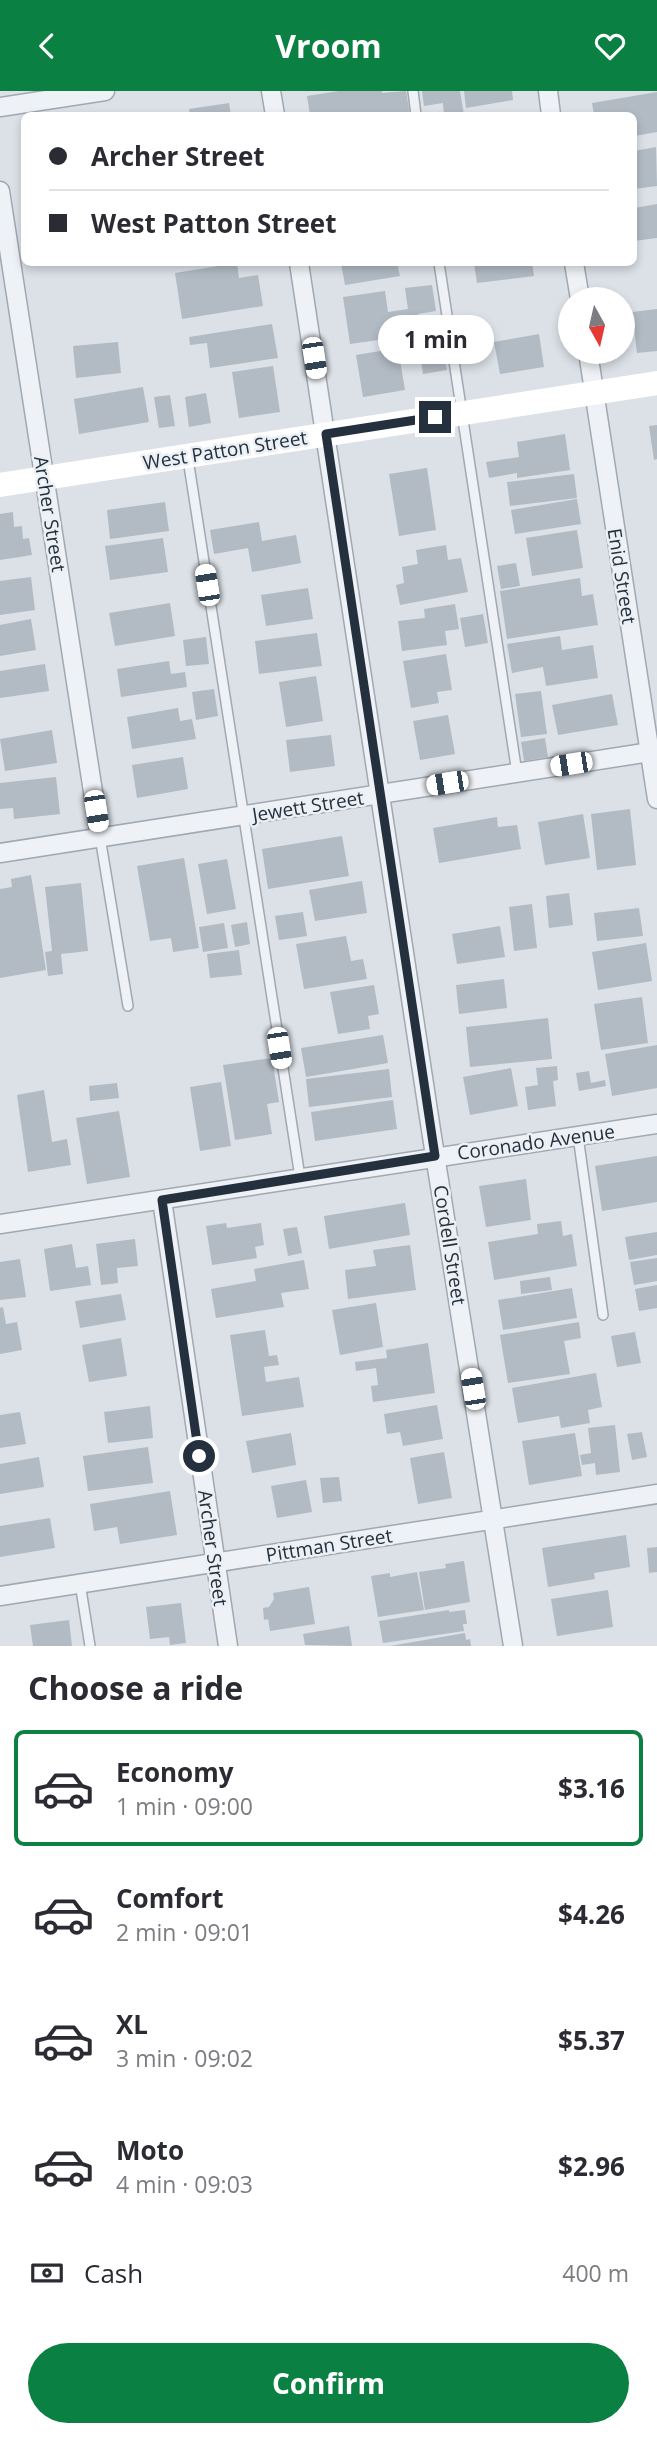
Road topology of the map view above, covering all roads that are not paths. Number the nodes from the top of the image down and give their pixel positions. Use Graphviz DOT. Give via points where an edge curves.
graph roads {
  1 [pos="106,91"];
  2 [pos="271,91"];
  3 [pos="413,91"];
  4 [pos="548,91"];
  5 [pos="0,107"];
  6 [pos="274,112"];
  7 [pos="416,112"];
  8 [pos="551,112"];
  9 [pos="0,191"];
  10 [pos="299,266"];
  11 [pos="439,266"];
  12 [pos="574,266"];
  13 [pos="577,287"];
  14 [pos="589,364"];
  15 [pos="657,383"];
  16 [pos="594,392"];
  17 [pos="462,412"];
  18 [pos="326,434"];
  19 [pos="188,456"];
  20 [pos="45,478"];
  21 [pos="0,485"];
  22 [pos="653,751"];
  23 [pos="517,773"];
  24 [pos="380,794"];
  25 [pos="657,799"];
  26 [pos="242,816"];
  27 [pos="100,837"];
  28 [pos="0,853"];
  29 [pos="128,1006"];
  30 [pos="657,1124"];
  31 [pos="578,1136"];
  32 [pos="435,1156"];
  33 [pos="300,1177"];
  34 [pos="162,1200"];
  35 [pos="0,1224"];
  36 [pos="603,1315"];
  37 [pos="657,1494"];
  38 [pos="494,1520"];
  39 [pos="215,1563"];
  40 [pos="80,1583"];
  41 [pos="0,1595"];
  42 [pos="90,1646"];
  43 [pos="228,1646"];
  44 [pos="513,1646"];
  1 -- 5 [label="street"];
  2 -- 6 [label="street"];
  3 -- 7 [label="lane"];
  4 -- 8 [label="street"];
  9 -- 20 [label="street, Archer Street"];
  10 -- 18 [label="street, Cordell Street"];
  11 -- 17 [label="lane"];
  12 -- 13 [label="street"];
  14 -- 16 [label="street, Enid Street"];
  15 -- 16 [label="street, West Patton Street"];
  16 -- 17 [label="street, West Patton Street"];
  16 -- 22 [label="street, Enid Street"];
  17 -- 18 [label="street, West Patton Street"];
  17 -- 23 [label="lane"];
  18 -- 19 [label="street, West Patton Street"];
  18 -- 24 [label="street, Cordell Street"];
  19 -- 20 [label="street, West Patton Street"];
  19 -- 26 [label="lane"];
  20 -- 21 [label="street, West Patton Street"];
  20 -- 27 [label="street, Archer Street"];
  22 -- 23 [label="street, Jewett Street"];
  22 -- 25 [label="street, Enid Street"];
  23 -- 24 [label="street, Jewett Street"];
  24 -- 26 [label="street, Jewett Street"];
  24 -- 32 [label="street, Cordell Street"];
  26 -- 27 [label="street, Jewett Street"];
  26 -- 33 [label="lane"];
  27 -- 28 [label="street, Jewett Street"];
  27 -- 29 [label="lane"];
  30 -- 31 [label="street, Coronado Avenue"];
  31 -- 32 [label="street, Coronado Avenue"];
  31 -- 36 [label="lane"];
  32 -- 33 [label="street, Coronado Avenue"];
  32 -- 38 [label="street, Cordell Street"];
  33 -- 34 [label="street, Coronado Avenue"];
  34 -- 35 [label="street, Coronado Avenue"];
  34 -- 39 [label="street, Archer Street"];
  37 -- 38 [label="street, Pittman Street"];
  38 -- 39 [label="street, Pittman Street"];
  38 -- 44 [label="street, Cordell Street"];
  39 -- 40 [label="street, Pittman Street"];
  39 -- 43 [label="street, Archer Street"];
  40 -- 41 [label="street, Pittman Street"];
  40 -- 42 [label="lane"];
}
